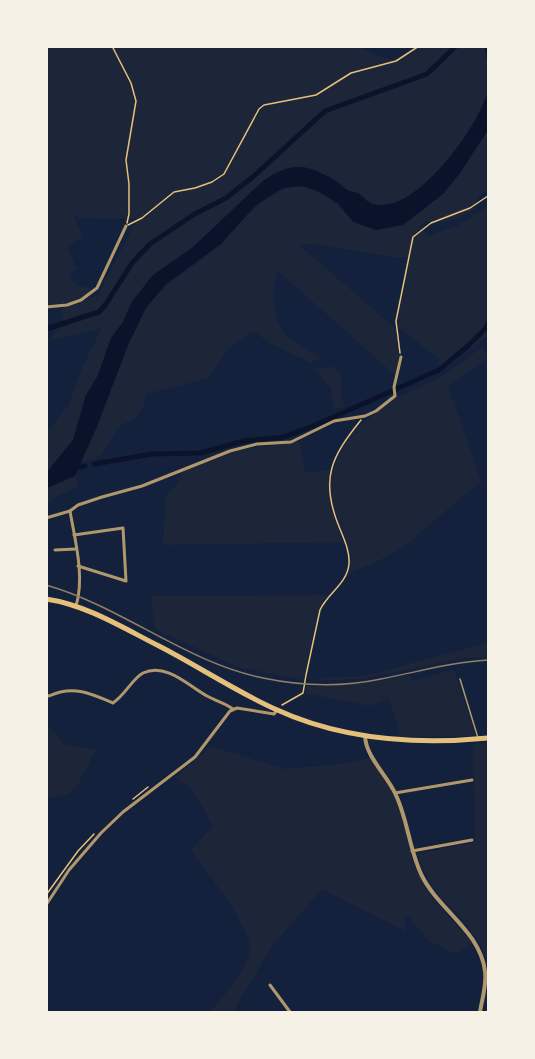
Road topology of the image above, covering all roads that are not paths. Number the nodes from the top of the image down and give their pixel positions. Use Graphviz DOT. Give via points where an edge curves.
graph roads {
  1 [pos="126,226"];
  2 [pos="46,307"];
  3 [pos="401,357"];
  4 [pos="70,510"];
  5 [pos="46,518"];
  6 [pos="74,535"];
  7 [pos="76,549"];
  8 [pos="56,550"];
  9 [pos="78,566"];
  10 [pos="46,599"];
  11 [pos="76,606"];
  12 [pos="460,679"];
  13 [pos="46,695"];
  14 [pos="233,709"];
  15 [pos="277,710"];
  16 [pos="365,736"];
  17 [pos="489,738"];
  18 [pos="478,739"];
  19 [pos="472,780"];
  20 [pos="395,793"];
  21 [pos="472,840"];
  22 [pos="412,851"];
  23 [pos="46,905"];
  24 [pos="270,985"];
  25 [pos="290,1012"];
  26 [pos="480,1012"];
  1 -- 2 [label="street" via="97,288 81,300"];
  3 -- 4 [label="street" via="395,396 365,416 334,421 291,442 257,444 230,452"];
  4 -- 5 [label="street"];
  4 -- 6 [label="street"];
  6 -- 7 [label="street"];
  6 -- 9 [label="street" via="123,528 126,581"];
  7 -- 8 [label="street"];
  7 -- 9 [label="street"];
  9 -- 11 [label="street"];
  10 -- 11 [label="main road"];
  11 -- 15 [label="main road"];
  12 -- 18 [label="lane"];
  13 -- 14 [label="street" via="82,690 113,703 134,679 159,670"];
  14 -- 15 [label="street" via="274,714"];
  14 -- 23 [label="street" via="195,757 101,833"];
  15 -- 16 [label="main road"];
  16 -- 18 [label="main road" via="421,742"];
  16 -- 20 [label="street" via="368,749"];
  17 -- 18 [label="main road"];
  19 -- 20 [label="street"];
  20 -- 22 [label="street"];
  21 -- 22 [label="street"];
  22 -- 26 [label="street" via="428,886 480,951 485,972"];
  24 -- 25 [label="street"];
}
